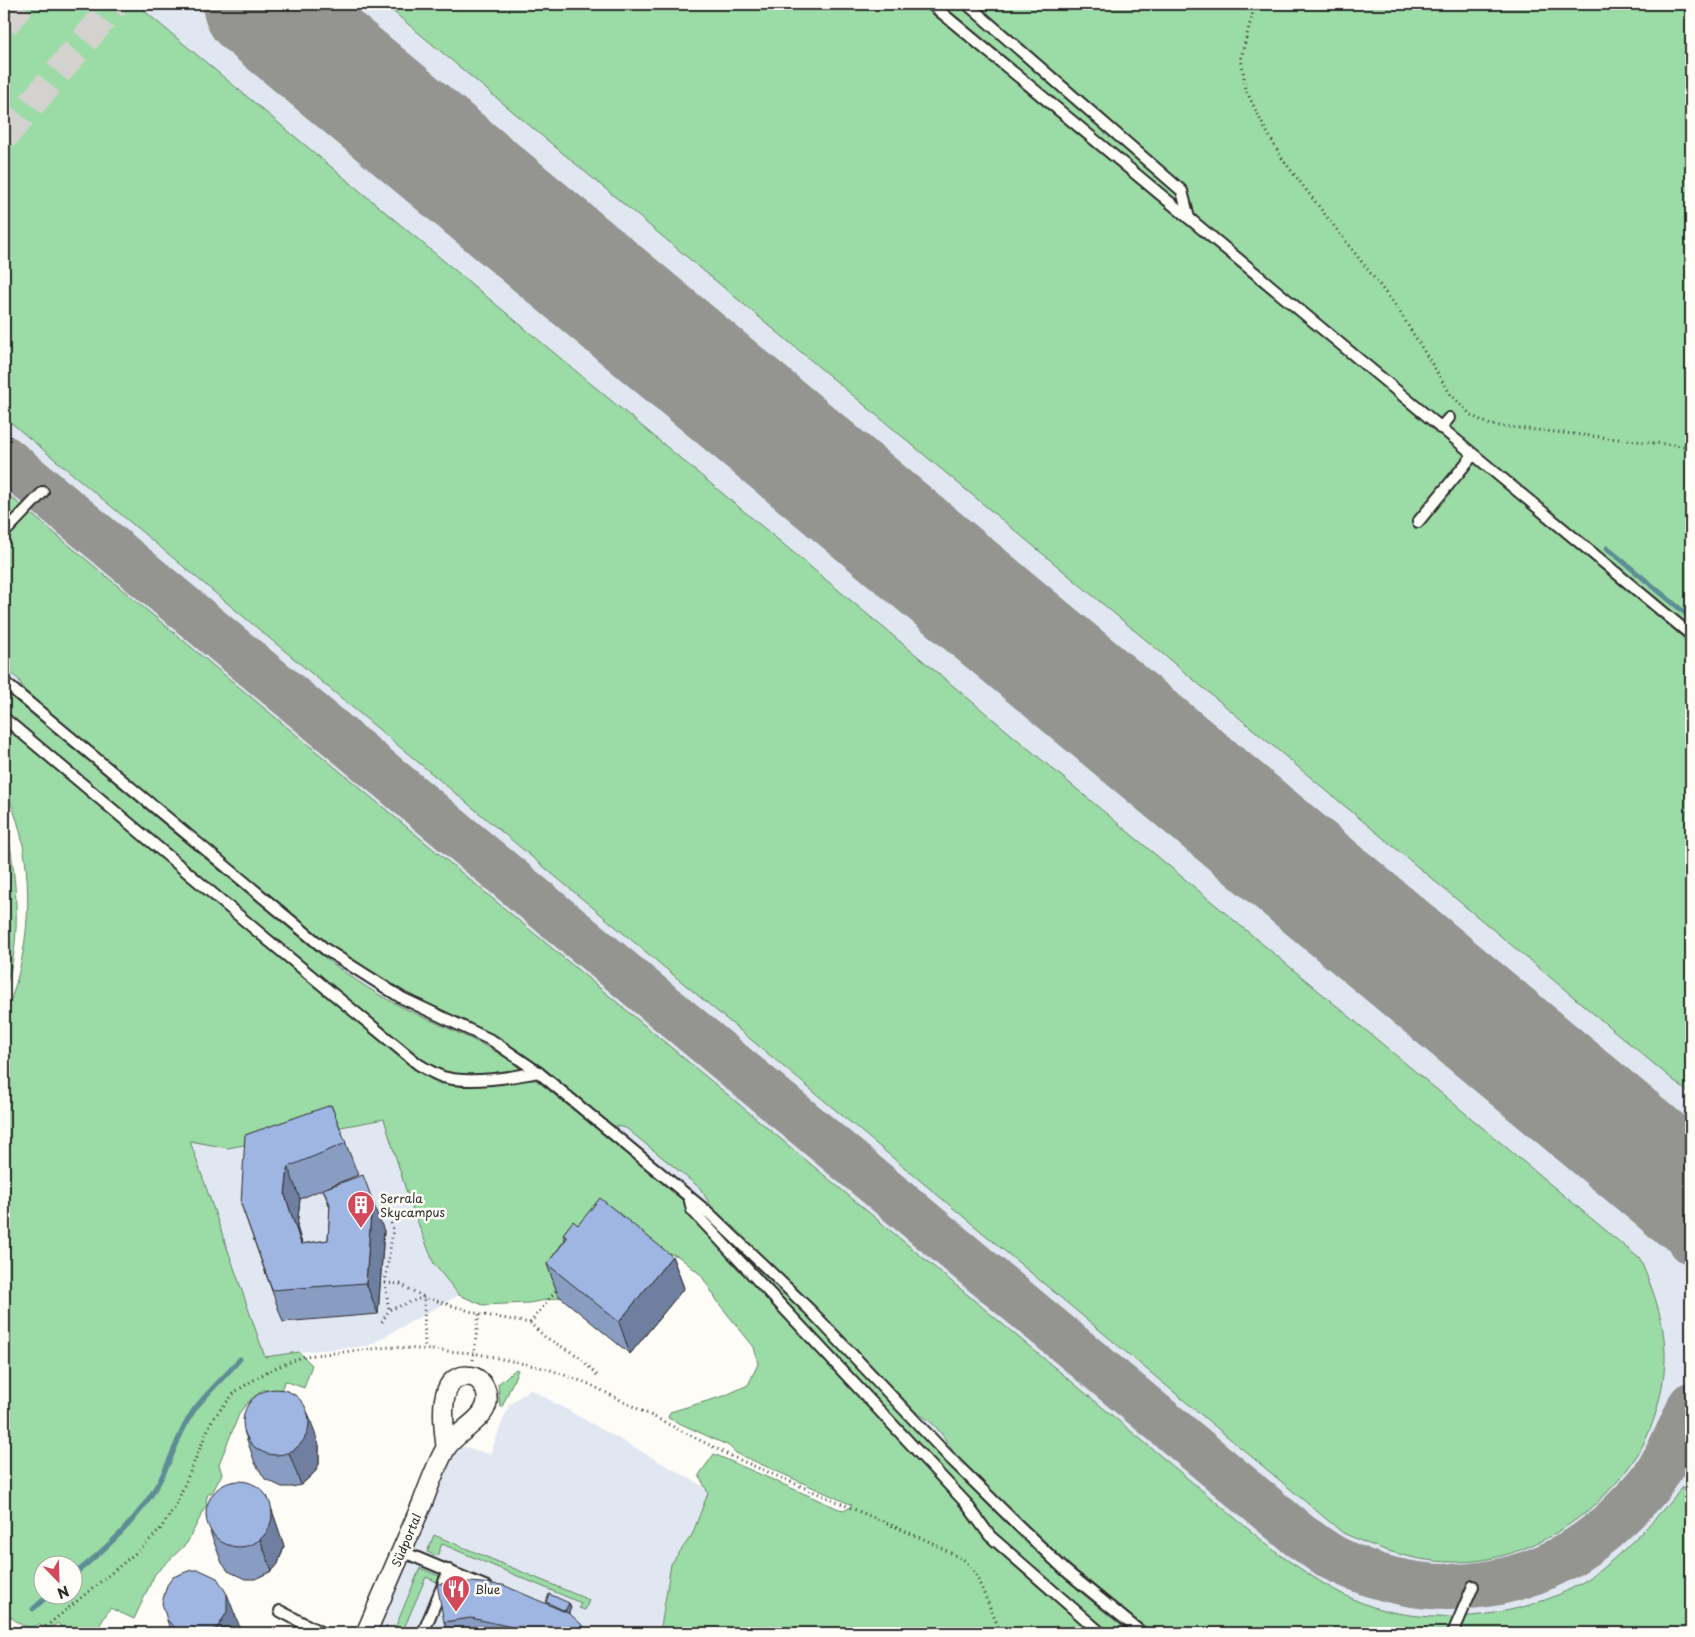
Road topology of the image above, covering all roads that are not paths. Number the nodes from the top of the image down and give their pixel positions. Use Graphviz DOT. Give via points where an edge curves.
graph roads {
  1 [pos="931,4"];
  2 [pos="967,4"];
  3 [pos="1189,218"];
  4 [pos="1449,418"];
  5 [pos="1440,428"];
  6 [pos="1473,455"];
  7 [pos="43,492"];
  8 [pos="1418,522"];
  9 [pos="4,534"];
  10 [pos="1691,635"];
  11 [pos="4,682"];
  12 [pos="4,718"];
  13 [pos="538,1072"];
  14 [pos="689,1197"];
  15 [pos="446,1446"];
  16 [pos="401,1551"];
  17 [pos="449,1570"];
  18 [pos="1473,1586"];
  19 [pos="501,1594"];
  20 [pos="280,1611"];
  21 [pos="322,1633"];
  22 [pos="366,1633"];
  23 [pos="423,1633"];
  24 [pos="1101,1633"];
  25 [pos="1142,1633"];
  26 [pos="1453,1633"];
  1 -- 3 [label="lane"];
  2 -- 3 [label="lane" via="1182,191"];
  3 -- 5 [label="lane"];
  4 -- 5 [label="lane"];
  5 -- 6 [label="lane"];
  6 -- 8 [label="lane"];
  6 -- 10 [label="lane"];
  7 -- 9 [label="lane"];
  11 -- 13 [label="lane" via="324,950 402,998 493,1041"];
  12 -- 13 [label="lane" via="418,1064 433,1073 452,1078"];
  13 -- 14 [label="lane"];
  14 -- 24 [label="lane" via="692,1210 965,1502 990,1536"];
  14 -- 25 [label="lane" via="810,1310 1019,1526 1066,1571"];
  15 -- 16 [label="street, Südportal"];
  16 -- 17 [label="lane"];
  16 -- 22 [label="street, Südportal"];
  17 -- 19 [label="lane"];
  17 -- 23 [label="lane"];
  18 -- 26 [label="lane"];
  20 -- 21 [label="lane"];
}
